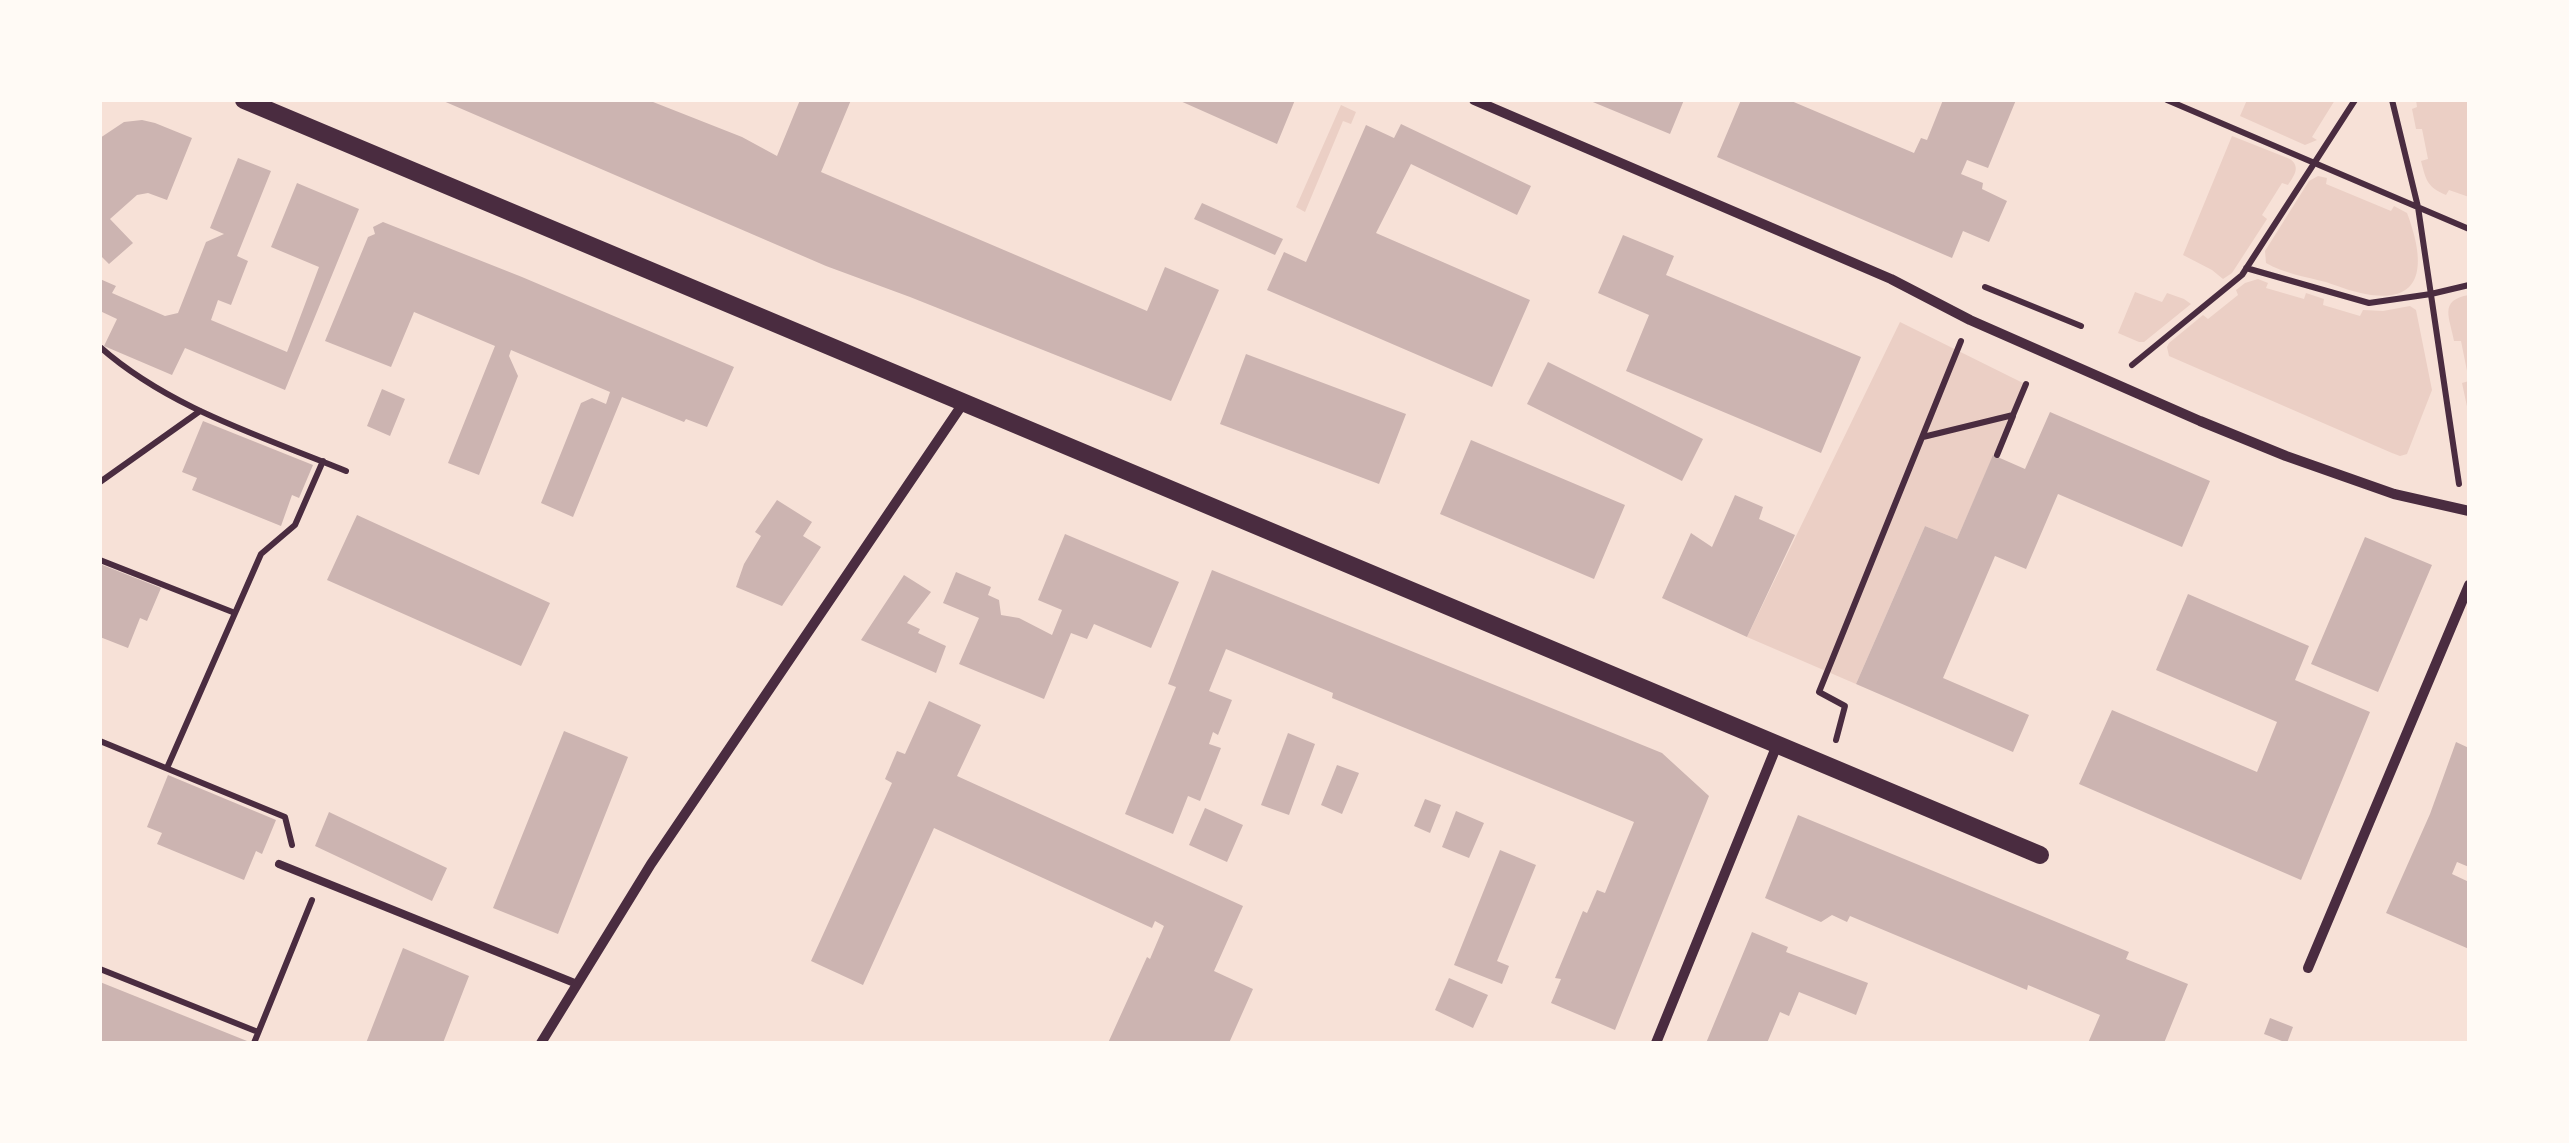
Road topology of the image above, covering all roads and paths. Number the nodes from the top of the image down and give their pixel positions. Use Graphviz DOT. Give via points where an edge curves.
graph roads {
  1 [pos="244,100"];
  2 [pos="258,100"];
  3 [pos="1474,100"];
  4 [pos="2167,100"];
  5 [pos="2355,100"];
  6 [pos="2392,100"];
  7 [pos="275,113"];
  8 [pos="2315,164"];
  9 [pos="2418,207"];
  10 [pos="2469,229"];
  11 [pos="2246,268"];
  12 [pos="2469,285"];
  13 [pos="1986,287"];
  14 [pos="2431,294"];
  15 [pos="1970,320"];
  16 [pos="2081,326"];
  17 [pos="100,347"];
  18 [pos="2113,383"];
  19 [pos="2026,384"];
  20 [pos="964,402"];
  21 [pos="200,411"];
  22 [pos="2014,414"];
  23 [pos="1923,437"];
  24 [pos="1997,454"];
  25 [pos="323,461"];
  26 [pos="346,470"];
  27 [pos="100,482"];
  28 [pos="2466,510"];
  29 [pos="100,560"];
  30 [pos="2469,585"];
  31 [pos="235,613"];
  32 [pos="100,741"];
  33 [pos="1778,745"];
  34 [pos="1829,765"];
  35 [pos="167,768"];
  36 [pos="2040,855"];
  37 [pos="279,864"];
  38 [pos="298,871"];
  39 [pos="320,880"];
  40 [pos="2308,968"];
  41 [pos="100,969"];
  42 [pos="577,984"];
  43 [pos="258,1032"];
  44 [pos="254,1043"];
  45 [pos="540,1043"];
  46 [pos="1656,1043"];
  1 -- 7 [label="street"];
  2 -- 7 [label="street"];
  3 -- 15 [label="street" via="1891,279"];
  4 -- 8 [label="path"];
  5 -- 8 [label="path"];
  6 -- 9 [label="path"];
  7 -- 20 [label="street"];
  8 -- 9 [label="path"];
  8 -- 11 [label="path"];
  9 -- 10 [label="path"];
  9 -- 14 [label="path"];
  11 -- 14 [label="path" via="2369,303"];
  11 -- 18 [label="path"];
  12 -- 14 [label="path"];
  13 -- 16 [label="path"];
  14 -- 28 [label="path"];
  15 -- 18 [label="street"];
  15 -- 23 [label="path"];
  17 -- 21 [label="path" via="145,382"];
  18 -- 28 [label="street" via="2355,481"];
  19 -- 22 [label="path"];
  20 -- 33 [label="street"];
  20 -- 42 [label="street"];
  21 -- 25 [label="path"];
  21 -- 27 [label="path"];
  22 -- 23 [label="path"];
  22 -- 24 [label="path"];
  23 -- 34 [label="path" via="1819,692 1845,706"];
  25 -- 26 [label="path"];
  25 -- 31 [label="path" via="295,524 261,554"];
  29 -- 31 [label="path"];
  30 -- 40 [label="street"];
  31 -- 35 [label="path"];
  32 -- 35 [label="path"];
  33 -- 34 [label="street"];
  33 -- 46 [label="street"];
  34 -- 36 [label="street"];
  35 -- 38 [label="path" via="285,817"];
  37 -- 38 [label="lane"];
  38 -- 39 [label="lane"];
  39 -- 42 [label="lane"];
  39 -- 43 [label="path"];
  41 -- 43 [label="path"];
  42 -- 45 [label="street"];
  43 -- 44 [label="path"];
}
